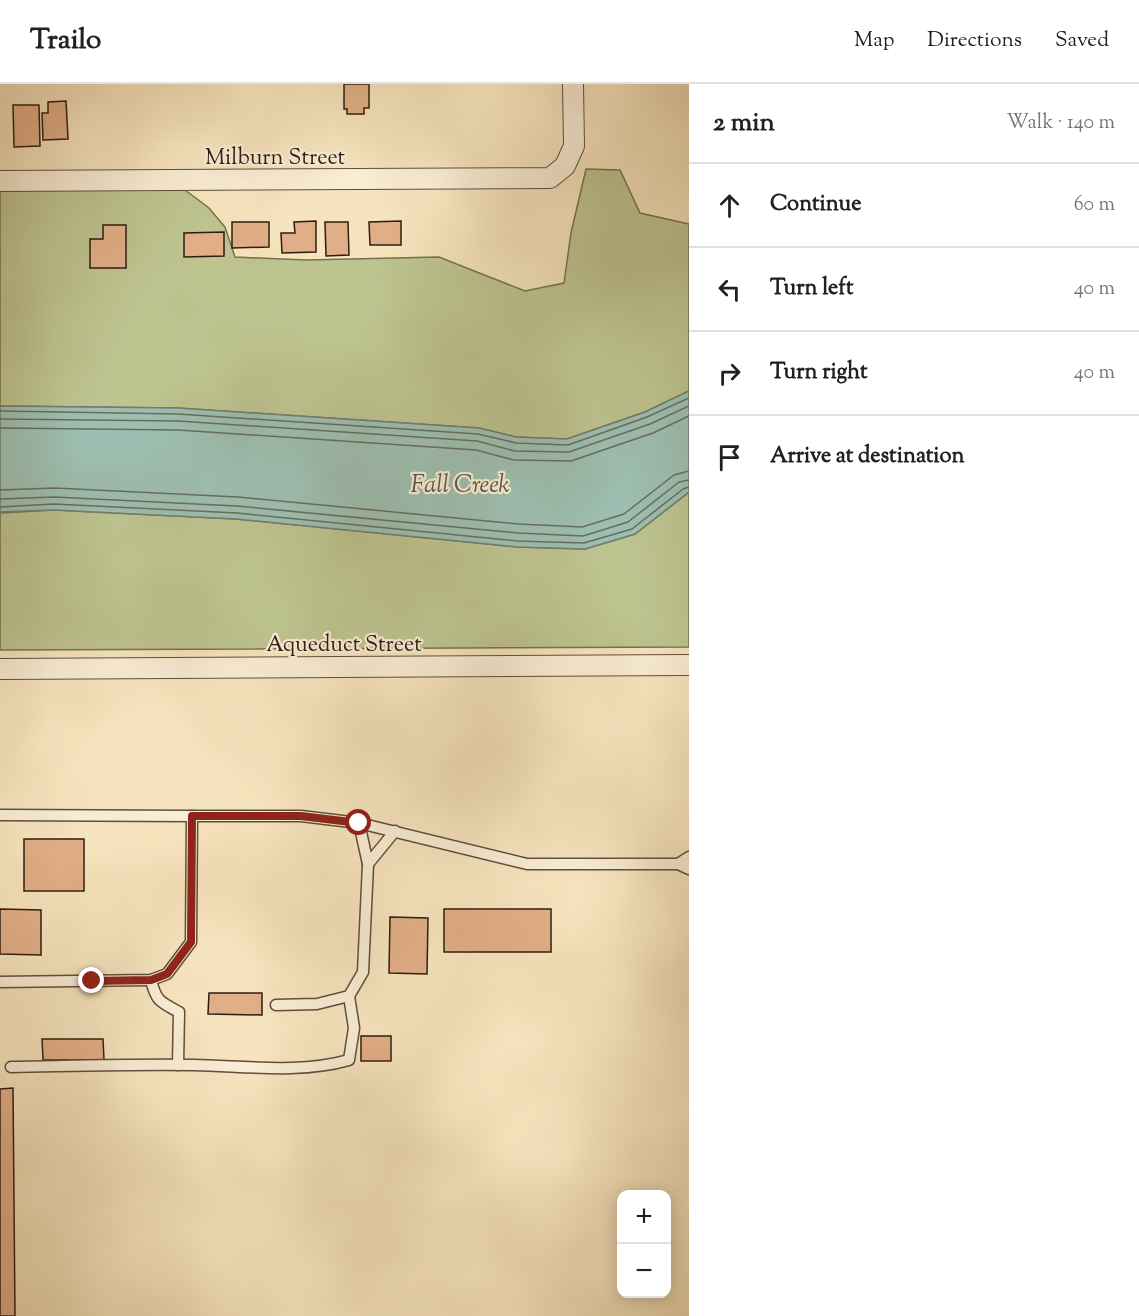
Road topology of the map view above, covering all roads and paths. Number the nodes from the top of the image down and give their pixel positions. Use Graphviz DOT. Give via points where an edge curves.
graph roads {
  1 [pos="573,84"];
  2 [pos="0,182"];
  3 [pos="689,665"];
  4 [pos="0,669"];
  5 [pos="0,815"];
  6 [pos="192,816"];
  7 [pos="359,823"];
  8 [pos="395,831"];
  9 [pos="689,857"];
  10 [pos="368,864"];
  11 [pos="678,864"];
  12 [pos="689,869"];
  13 [pos="151,980"];
  14 [pos="0,982"];
  15 [pos="349,996"];
  16 [pos="276,1005"];
  17 [pos="178,1065"];
  18 [pos="11,1067"];
  1 -- 2 [label="street, Milburn Street" via="574,146 565,166 550,178"];
  3 -- 4 [label="street, Aqueduct Street"];
  5 -- 6 [label="lane"];
  6 -- 7 [label="lane" via="301,816"];
  6 -- 13 [label="lane" via="191,942 167,974"];
  7 -- 8 [label="lane"];
  7 -- 10 [label="lane"];
  8 -- 10 [label="lane"];
  8 -- 11 [label="lane" via="527,864"];
  9 -- 11 [label="lane"];
  10 -- 15 [label="lane" via="363,972"];
  11 -- 12 [label="lane"];
  13 -- 14 [label="lane"];
  13 -- 17 [label="lane" via="155,997 179,1012"];
  15 -- 16 [label="lane" via="317,1004"];
  15 -- 17 [label="lane" via="354,1028 349,1060 330,1066"];
  17 -- 18 [label="lane"];
}
